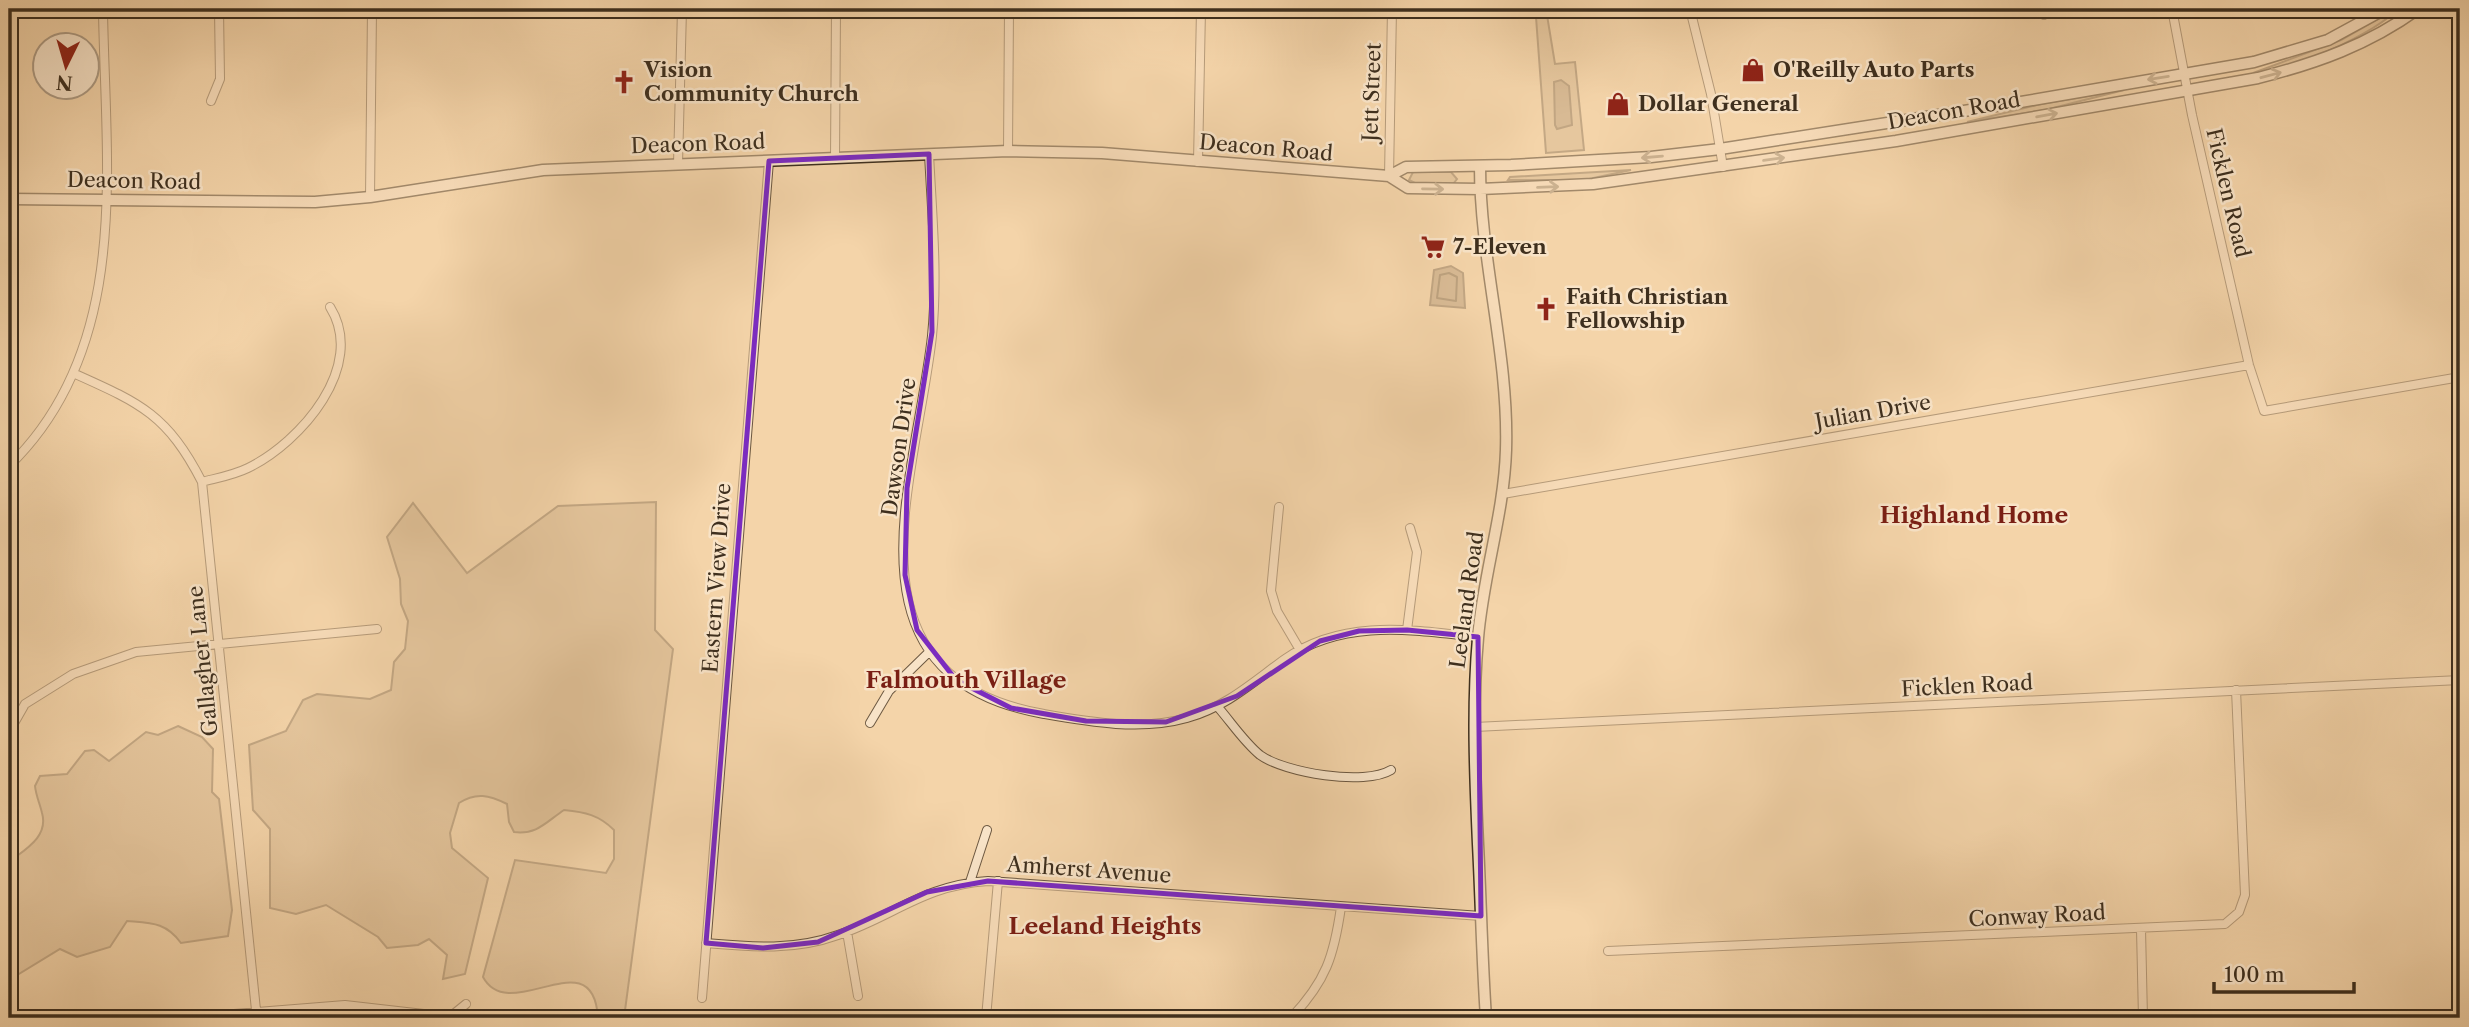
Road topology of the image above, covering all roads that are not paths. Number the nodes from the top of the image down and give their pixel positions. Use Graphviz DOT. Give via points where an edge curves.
graph roads {
  1 [pos="103,9"];
  2 [pos="219,9"];
  3 [pos="372,9"];
  4 [pos="681,9"];
  5 [pos="836,9"];
  6 [pos="1009,9"];
  7 [pos="1201,9"];
  8 [pos="1392,9"];
  9 [pos="1690,9"];
  10 [pos="2172,9"];
  11 [pos="2385,9"];
  12 [pos="2417,9"];
  13 [pos="2185,74"];
  14 [pos="2188,90"];
  15 [pos="211,101"];
  16 [pos="1720,149"];
  17 [pos="1008,151"];
  18 [pos="929,154"];
  19 [pos="835,159"];
  20 [pos="769,161"];
  21 [pos="1198,162"];
  22 [pos="678,164"];
  23 [pos="1480,166"];
  24 [pos="1723,167"];
  25 [pos="1389,176"];
  26 [pos="1480,190"];
  27 [pos="370,197"];
  28 [pos="105,198"];
  29 [pos="9,200"];
  30 [pos="330,307"];
  31 [pos="2249,365"];
  32 [pos="74,373"];
  33 [pos="2460,377"];
  34 [pos="9,466"];
  35 [pos="202,482"];
  36 [pos="1503,494"];
  37 [pos="1279,507"];
  38 [pos="1410,528"];
  39 [pos="376,629"];
  40 [pos="1407,630"];
  41 [pos="1478,636"];
  42 [pos="219,642"];
  43 [pos="1300,650"];
  44 [pos="929,652"];
  45 [pos="2460,680"];
  46 [pos="2236,690"];
  47 [pos="1217,706"];
  48 [pos="870,723"];
  49 [pos="1475,727"];
  50 [pos="9,732"];
  51 [pos="1391,770"];
  52 [pos="987,830"];
  53 [pos="998,881"];
  54 [pos="970,882"];
  55 [pos="1341,907"];
  56 [pos="1481,916"];
  57 [pos="2141,929"];
  58 [pos="847,932"];
  59 [pos="706,943"];
  60 [pos="1608,951"];
  61 [pos="858,996"];
  62 [pos="702,998"];
  63 [pos="466,1004"];
  64 [pos="256,1010"];
  65 [pos="183,1018"];
  66 [pos="986,1018"];
  67 [pos="1291,1018"];
  68 [pos="1486,1018"];
  69 [pos="2143,1018"];
  1 -- 28 [label="street"];
  2 -- 15 [label="street" via="220,79"];
  3 -- 27 [label="street"];
  4 -- 22 [label="street"];
  5 -- 19 [label="street"];
  6 -- 17 [label="street"];
  7 -- 21 [label="street"];
  8 -- 25 [label="street, Jett Street"];
  9 -- 16 [label="street"];
  10 -- 13 [label="street, Ficklen Road"];
  11 -- 13 [label="main road, Deacon Road" via="2310,47"];
  14 -- 12 [label="main road, Deacon Road, one-way" via="2315,63 2390,29"];
  13 -- 14 [label="street, Ficklen Road"];
  13 -- 16 [label="main road, Deacon Road, one-way"];
  24 -- 14 [label="main road, Deacon Road, one-way"];
  14 -- 31 [label="street, Ficklen Road"];
  16 -- 23 [label="main road, Deacon Road, one-way"];
  16 -- 24 [label="street"];
  17 -- 18 [label="main road, Deacon Road"];
  17 -- 21 [label="main road, Deacon Road"];
  18 -- 19 [label="main road, Deacon Road"];
  18 -- 44 [label="street, Dawson Drive" via="932,332 907,488 904,551 911,614"];
  19 -- 20 [label="main road, Deacon Road"];
  20 -- 22 [label="main road, Deacon Road"];
  20 -- 59 [label="street, Eastern View Drive"];
  21 -- 25 [label="main road, Deacon Road"];
  22 -- 27 [label="main road, Deacon Road" via="515,173"];
  23 -- 25 [label="main road, Deacon Road" via="1406,167"];
  23 -- 26 [label="main road"];
  26 -- 24 [label="main road, Deacon Road, one-way" via="1593,184"];
  25 -- 26 [label="main road, Deacon Road, one-way" via="1408,188"];
  26 -- 36 [label="main road, Leeland Road" via="1505,408"];
  27 -- 28 [label="main road, Deacon Road" via="265,202"];
  28 -- 29 [label="main road, Deacon Road"];
  28 -- 32 [label="street" via="100,290"];
  30 -- 35 [label="street" via="340,323 340,344 320,405 296,435 272,454 247,469"];
  31 -- 33 [label="street, Ficklen Road" via="2264,411"];
  31 -- 36 [label="street, Julian Drive"];
  32 -- 34 [label="street" via="43,426"];
  32 -- 35 [label="street, Gallagher Lane" via="142,405 185,449"];
  35 -- 42 [label="street, Gallagher Lane"];
  36 -- 41 [label="main road, Leeland Road"];
  37 -- 43 [label="street" via="1271,591"];
  38 -- 40 [label="street" via="1417,552"];
  39 -- 42 [label="street"];
  40 -- 41 [label="street, Dawson Drive"];
  40 -- 43 [label="street, Dawson Drive" via="1359,631"];
  41 -- 49 [label="main road, Leeland Road"];
  42 -- 50 [label="street" via="136,652 73,674 25,704"];
  42 -- 64 [label="street, Gallagher Lane"];
  43 -- 47 [label="street, Dawson Drive"];
  44 -- 47 [label="street, Dawson Drive" via="970,691 1012,708 1137,724 1184,719"];
  44 -- 48 [label="street" via="889,691"];
  45 -- 46 [label="street, Ficklen Road"];
  46 -- 49 [label="street, Ficklen Road"];
  46 -- 57 [label="street, Conway Road" via="2244,903 2232,920 2216,926"];
  47 -- 51 [label="street" via="1260,755 1286,768 1367,778"];
  49 -- 56 [label="main road, Leeland Road"];
  52 -- 54 [label="street"];
  53 -- 54 [label="street, Amherst Avenue"];
  53 -- 55 [label="street, Amherst Avenue"];
  53 -- 66 [label="street"];
  54 -- 58 [label="street, Amherst Avenue" via="927,892"];
  55 -- 56 [label="street, Amherst Avenue"];
  55 -- 67 [label="street" via="1336,942 1322,981"];
  56 -- 68 [label="main road, Leeland Road"];
  57 -- 60 [label="street, Conway Road"];
  57 -- 69 [label="street"];
  58 -- 59 [label="street, Amherst Avenue" via="780,948"];
  58 -- 61 [label="street"];
  59 -- 62 [label="street, Eastern View Drive"];
  63 -- 64 [label="street" via="450,1017 345,1005"];
  64 -- 65 [label="street"];
}
